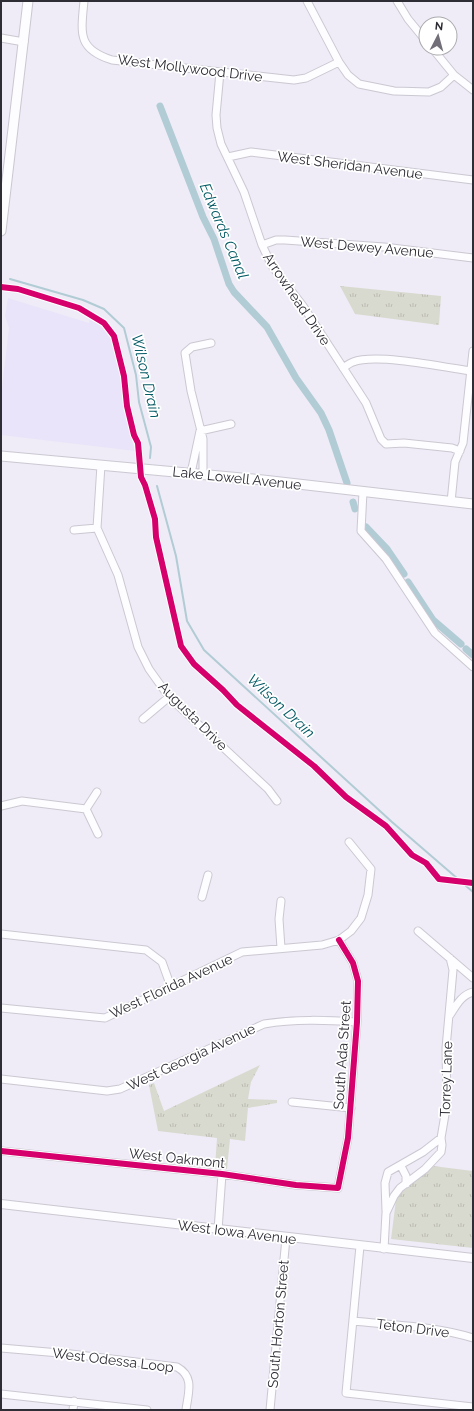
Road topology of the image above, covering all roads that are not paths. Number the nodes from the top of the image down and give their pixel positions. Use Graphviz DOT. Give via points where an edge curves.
graph roads {
  1 [pos="28,1"];
  2 [pos="84,1"];
  3 [pos="307,1"];
  4 [pos="397,1"];
  5 [pos="418,31"];
  6 [pos="1,38"];
  7 [pos="24,42"];
  8 [pos="439,56"];
  9 [pos="339,62"];
  10 [pos="220,72"];
  11 [pos="454,75"];
  12 [pos="473,90"];
  13 [pos="228,157"];
  14 [pos="473,180"];
  15 [pos="1,231"];
  16 [pos="262,246"];
  17 [pos="473,258"];
  18 [pos="211,344"];
  19 [pos="473,351"];
  20 [pos="343,368"];
  21 [pos="470,371"];
  22 [pos="232,424"];
  23 [pos="200,431"];
  24 [pos="460,451"];
  25 [pos="1,456"];
  26 [pos="101,465"];
  27 [pos="191,473"];
  28 [pos="204,475"];
  29 [pos="363,492"];
  30 [pos="451,502"];
  31 [pos="473,504"];
  32 [pos="97,528"];
  33 [pos="74,530"];
  34 [pos="473,667"];
  35 [pos="169,696"];
  36 [pos="143,720"];
  37 [pos="97,792"];
  38 [pos="277,801"];
  39 [pos="1,806"];
  40 [pos="86,809"];
  41 [pos="98,834"];
  42 [pos="349,842"];
  43 [pos="208,875"];
  44 [pos="202,897"];
  45 [pos="281,901"];
  46 [pos="418,931"];
  47 [pos="1,934"];
  48 [pos="339,940"];
  49 [pos="280,948"];
  50 [pos="450,958"];
  51 [pos="473,978"];
  52 [pos="171,987"];
  53 [pos="473,992"];
  54 [pos="1,1008"];
  55 [pos="448,1019"];
  56 [pos="357,1022"];
  57 [pos="1,1079"];
  58 [pos="292,1102"];
  59 [pos="351,1108"];
  60 [pos="441,1138"];
  61 [pos="1,1151"];
  62 [pos="401,1166"];
  63 [pos="222,1174"];
  64 [pos="341,1174"];
  65 [pos="406,1184"];
  66 [pos="1,1204"];
  67 [pos="386,1213"];
  68 [pos="218,1230"];
  69 [pos="286,1238"];
  70 [pos="360,1246"];
  71 [pos="384,1248"];
  72 [pos="473,1258"];
  73 [pos="353,1321"];
  74 [pos="473,1338"];
  75 [pos="1,1348"];
  76 [pos="1,1394"];
  77 [pos="74,1402"];
  78 [pos="473,1407"];
  79 [pos="72,1410"];
  80 [pos="147,1410"];
  81 [pos="186,1410"];
  82 [pos="270,1410"];
  1 -- 7 [label="main road"];
  2 -- 10 [label="street, West Mollywood Drive" via="84,40 88,48 97,55 112,60"];
  3 -- 9 [label="street"];
  4 -- 5 [label="street"];
  6 -- 7 [label="street"];
  7 -- 15 [label="main road"];
  8 -- 11 [label="street"];
  9 -- 10 [label="street, West Mollywood Drive" via="306,78 294,80"];
  9 -- 11 [label="street" via="348,75 359,84 394,91 429,92 441,87"];
  10 -- 13 [label="street, Arrowhead Drive" via="217,128"];
  11 -- 12 [label="street"];
  13 -- 14 [label="street, West Sheridan Avenue" via="251,152"];
  13 -- 16 [label="street, Arrowhead Drive" via="244,192"];
  16 -- 17 [label="street, West Dewey Avenue" via="276,240 285,240 384,247"];
  16 -- 20 [label="street, Arrowhead Drive" via="272,266 303,306"];
  18 -- 23 [label="street" via="192,347 185,353"];
  19 -- 21 [label="street"];
  20 -- 21 [label="street" via="360,361 384,360"];
  20 -- 24 [label="street, Arrowhead Drive" via="366,404 381,439 386,444 409,443"];
  21 -- 24 [label="street"];
  22 -- 23 [label="street"];
  23 -- 27 [label="street"];
  23 -- 28 [label="street" via="203,439"];
  24 -- 30 [label="street" via="455,462"];
  25 -- 26 [label="main road, Lake Lowell Avenue"];
  26 -- 27 [label="main road, Lake Lowell Avenue"];
  26 -- 32 [label="street, Augusta Drive"];
  27 -- 28 [label="main road, Lake Lowell Avenue"];
  28 -- 29 [label="main road, Lake Lowell Avenue"];
  29 -- 30 [label="main road, Lake Lowell Avenue"];
  29 -- 34 [label="street" via="361,531 386,560 435,633"];
  30 -- 31 [label="main road, Lake Lowell Avenue"];
  32 -- 33 [label="street"];
  32 -- 35 [label="street, Augusta Drive" via="118,575 138,647 149,669"];
  35 -- 36 [label="street"];
  35 -- 38 [label="street, Augusta Drive" via="268,789"];
  37 -- 40 [label="street"];
  39 -- 40 [label="street" via="22,801"];
  40 -- 41 [label="street"];
  42 -- 48 [label="street" via="371,869 362,918"];
  43 -- 44 [label="street"];
  45 -- 49 [label="street"];
  46 -- 50 [label="street"];
  47 -- 52 [label="street" via="146,950 162,962"];
  48 -- 49 [label="street, West Florida Avenue" via="322,945"];
  48 -- 56 [label="street, South Ada Street" via="353,963 358,981"];
  49 -- 52 [label="street, West Florida Avenue" via="242,952"];
  50 -- 51 [label="street"];
  50 -- 55 [label="street, Torrey Lane" via="453,970"];
  52 -- 54 [label="street, West Florida Avenue" via="105,1018"];
  53 -- 55 [label="street" via="460,1000"];
  55 -- 60 [label="street, Torrey Lane" via="448,1104"];
  56 -- 57 [label="street, West Georgia Avenue" via="286,1020 264,1024 120,1090"];
  56 -- 59 [label="street, South Ada Street"];
  58 -- 59 [label="street"];
  59 -- 64 [label="street, South Ada Street"];
  60 -- 62 [label="street"];
  60 -- 65 [label="street, Torrey Lane" via="441,1152"];
  61 -- 63 [label="street, West Oakmont"];
  62 -- 65 [label="street" via="406,1176"];
  62 -- 67 [label="street" via="386,1175"];
  63 -- 64 [label="street, West Oakmont" via="296,1185 338,1188"];
  63 -- 68 [label="street"];
  65 -- 67 [label="street, Torrey Lane" via="394,1196"];
  66 -- 68 [label="street, West Iowa Avenue"];
  67 -- 71 [label="street, Torrey Lane"];
  68 -- 69 [label="street, West Iowa Avenue"];
  69 -- 70 [label="street, West Iowa Avenue"];
  69 -- 82 [label="street, South Horton Street"];
  70 -- 71 [label="street, West Iowa Avenue"];
  70 -- 73 [label="street"];
  71 -- 72 [label="street, West Iowa Avenue"];
  73 -- 74 [label="street, Teton Drive" via="461,1334"];
  73 -- 78 [label="street" via="346,1393"];
  75 -- 81 [label="street, West Odessa Loop" via="177,1367 185,1372 189,1379"];
  76 -- 77 [label="street"];
  77 -- 79 [label="street"];
  77 -- 80 [label="street"];
}
